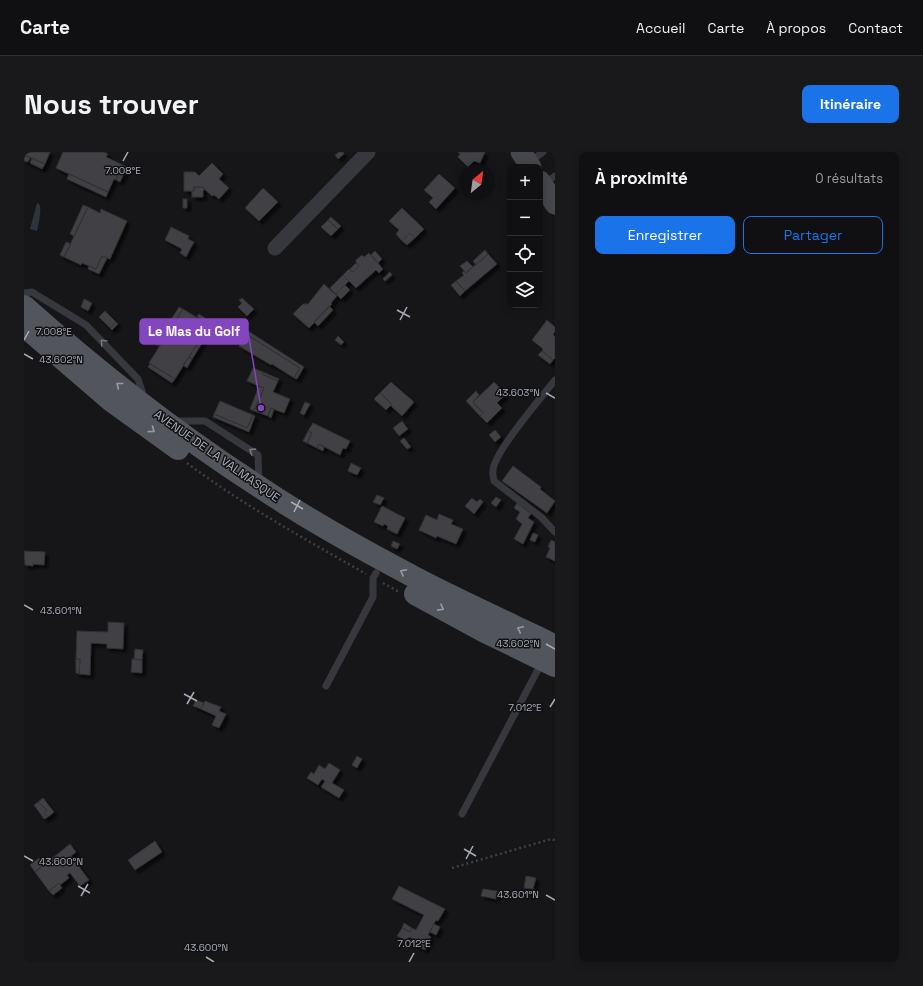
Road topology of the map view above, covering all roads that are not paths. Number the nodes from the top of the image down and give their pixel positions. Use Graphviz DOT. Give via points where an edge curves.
graph roads {
  1 [pos="368,152"];
  2 [pos="546,181"];
  3 [pos="555,204"];
  4 [pos="275,248"];
  5 [pos="24,293"];
  6 [pos="24,306"];
  7 [pos="24,326"];
  8 [pos="555,380"];
  9 [pos="148,407"];
  10 [pos="555,532"];
  11 [pos="376,573"];
  12 [pos="551,654"];
  13 [pos="326,686"];
  14 [pos="462,814"];
  1 -- 4 [label="street"];
  2 -- 3 [label="street"];
  9 -- 5 [label="lane, one-way" via="138,379 86,325 32,292"];
  9 -- 6 [label="main road, AVENUE DE LA VALMASQUE, one-way"];
  7 -- 11 [label="main road, AVENUE DE LA VALMASQUE, one-way" via="110,400 215,476 306,534"];
  8 -- 10 [label="lane" via="520,423 496,460 492,471 494,481 542,517"];
  12 -- 9 [label="main road, AVENUE DE LA VALMASQUE, one-way" via="311,520 223,463"];
  11 -- 12 [label="main road, AVENUE DE LA VALMASQUE, one-way" via="485,632"];
  11 -- 13 [label="lane" via="373,578 373,597"];
  12 -- 14 [label="lane"];
}
